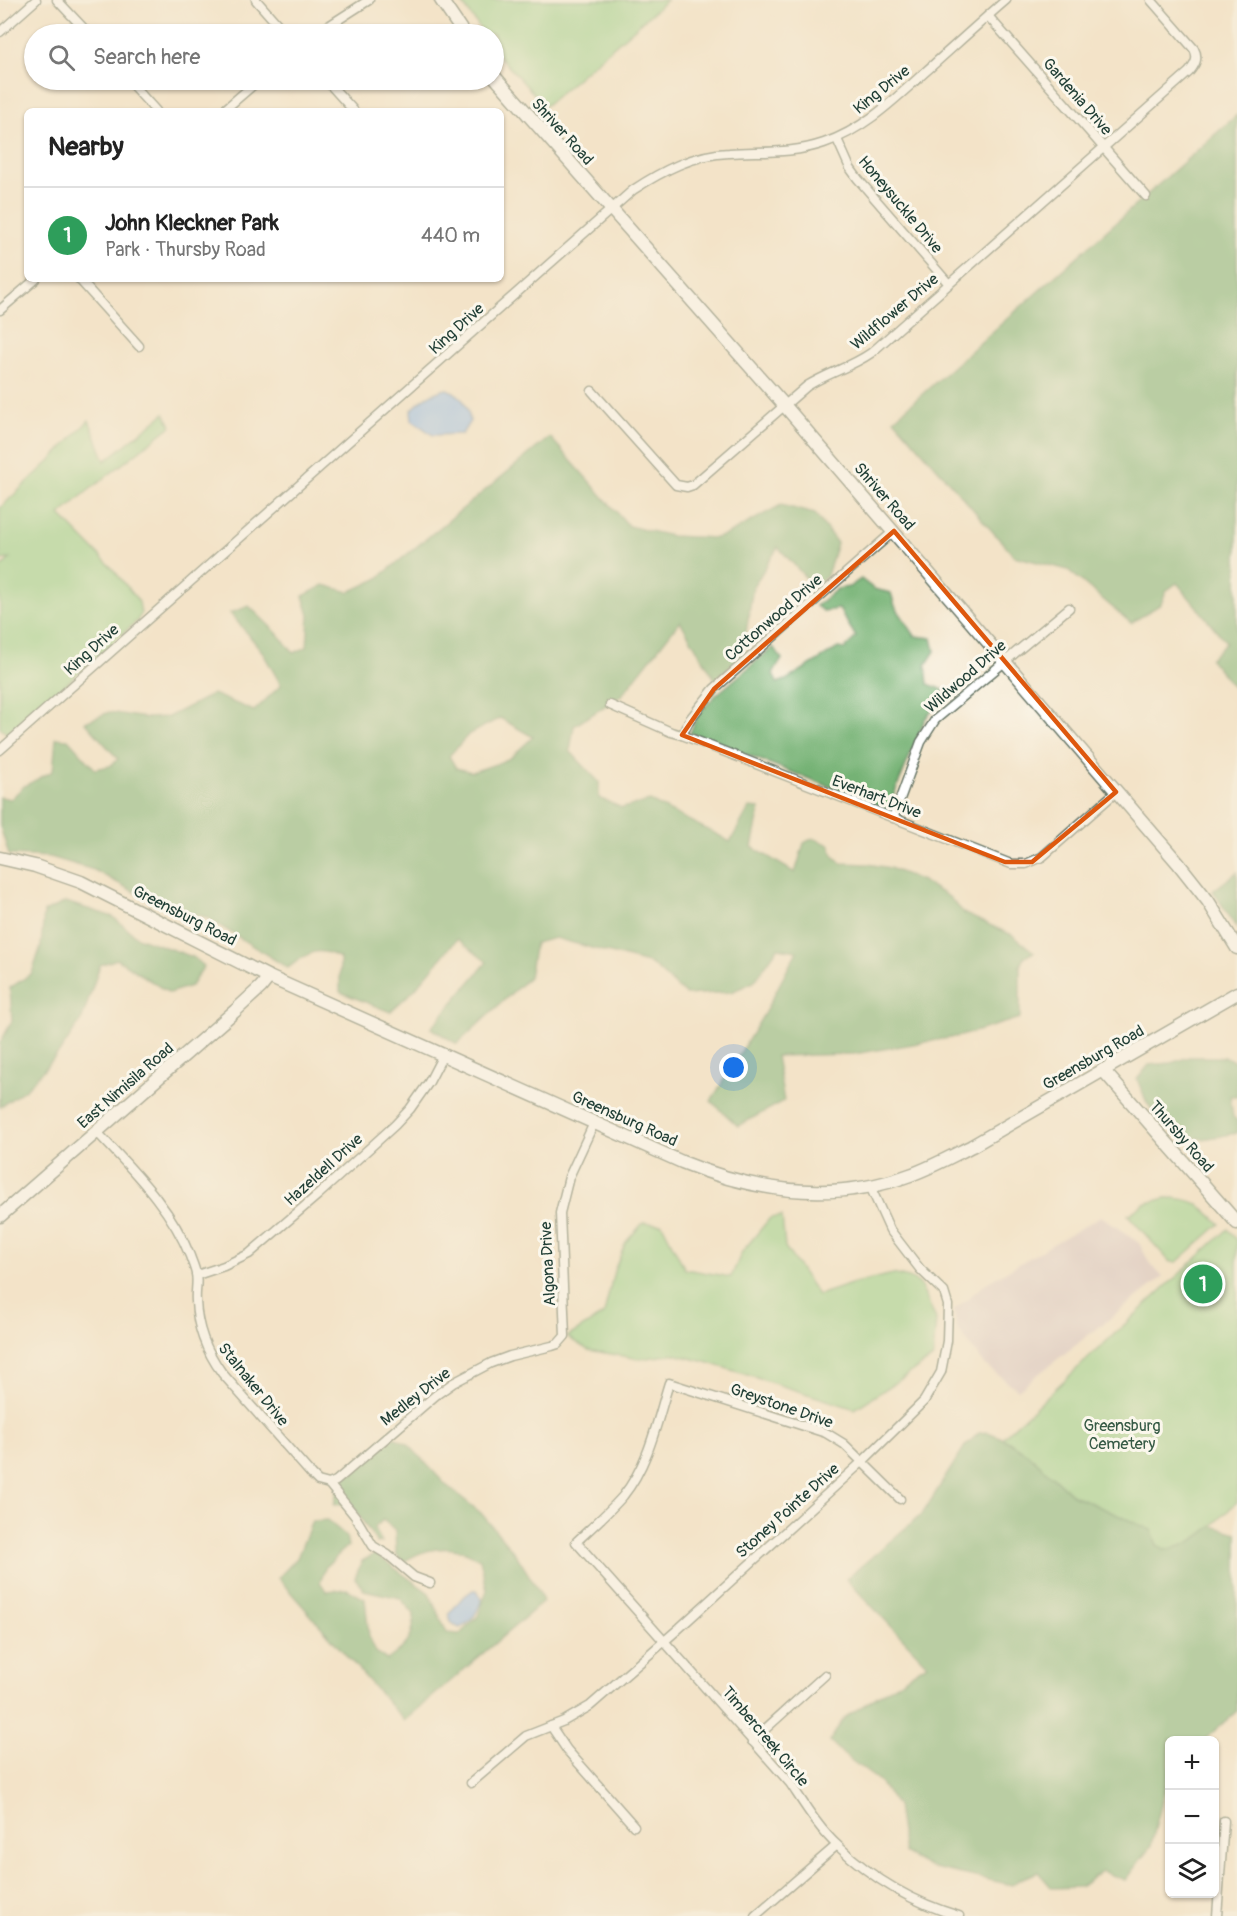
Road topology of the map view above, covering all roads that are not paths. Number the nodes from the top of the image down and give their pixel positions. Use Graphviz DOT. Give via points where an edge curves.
graph roads {
  1 [pos="36,0"];
  2 [pos="57,0"];
  3 [pos="256,0"];
  4 [pos="369,0"];
  5 [pos="441,0"];
  6 [pos="1006,0"];
  7 [pos="1151,0"];
  8 [pos="988,16"];
  9 [pos="79,24"];
  10 [pos="277,24"];
  11 [pos="332,24"];
  12 [pos="457,24"];
  13 [pos="0,32"];
  14 [pos="504,87"];
  15 [pos="137,90"];
  16 [pos="247,90"];
  17 [pos="335,90"];
  18 [pos="153,108"];
  19 [pos="226,108"];
  20 [pos="351,108"];
  21 [pos="837,139"];
  22 [pos="1103,148"];
  23 [pos="1146,196"];
  24 [pos="611,209"];
  25 [pos="33,282"];
  26 [pos="82,282"];
  27 [pos="949,284"];
  28 [pos="0,310"];
  29 [pos="139,346"];
  30 [pos="592,391"];
  31 [pos="785,406"];
  32 [pos="894,531"];
  33 [pos="1069,608"];
  34 [pos="1005,661"];
  35 [pos="610,705"];
  36 [pos="682,735"];
  37 [pos="0,750"];
  38 [pos="1116,792"];
  39 [pos="893,818"];
  40 [pos="0,858"];
  41 [pos="1237,948"];
  42 [pos="269,977"];
  43 [pos="1237,993"];
  44 [pos="443,1055"];
  45 [pos="1103,1070"];
  46 [pos="594,1123"];
  47 [pos="97,1132"];
  48 [pos="870,1186"];
  49 [pos="0,1216"];
  50 [pos="1237,1223"];
  51 [pos="197,1275"];
  52 [pos="563,1338"];
  53 [pos="862,1462"];
  54 [pos="329,1484"];
  55 [pos="900,1499"];
  56 [pos="576,1542"];
  57 [pos="430,1583"];
  58 [pos="664,1641"];
  59 [pos="825,1676"];
  60 [pos="551,1726"];
  61 [pos="752,1741"];
  62 [pos="471,1783"];
  63 [pos="1224,1821"];
  64 [pos="634,1826"];
  65 [pos="837,1845"];
  66 [pos="755,1916"];
  67 [pos="959,1916"];
  68 [pos="1217,1916"];
  1 -- 13 [label="street"];
  2 -- 9 [label="street"];
  3 -- 10 [label="street"];
  4 -- 11 [label="street"];
  5 -- 12 [label="street"];
  6 -- 8 [label="street, King Drive"];
  7 -- 22 [label="street, Wildflower Drive" via="1196,53 1196,61 1187,74"];
  8 -- 21 [label="street, King Drive" via="888,105"];
  8 -- 22 [label="street, Gardenia Drive"];
  14 -- 24 [label="street, Shriver Road"];
  15 -- 18 [label="street"];
  16 -- 19 [label="street"];
  17 -- 20 [label="street"];
  21 -- 24 [label="street, King Drive" via="785,152 729,153 691,160 651,178"];
  21 -- 27 [label="street, Honeysuckle Drive" via="858,180"];
  22 -- 23 [label="street, Gardenia Drive"];
  22 -- 27 [label="street, Wildflower Drive"];
  24 -- 31 [label="street, Shriver Road"];
  24 -- 37 [label="street, King Drive"];
  25 -- 28 [label="street"];
  26 -- 29 [label="street"];
  27 -- 31 [label="street, Wildflower Drive" via="871,353 807,386"];
  30 -- 31 [label="street, Wildflower Drive" via="671,481 681,487 693,485"];
  31 -- 32 [label="street, Shriver Road"];
  32 -- 34 [label="street, Shriver Road"];
  32 -- 36 [label="street, Cottonwood Drive" via="714,689"];
  33 -- 34 [label="street, Wildwood Drive"];
  34 -- 38 [label="street, Shriver Road"];
  34 -- 39 [label="street, Wildwood Drive" via="940,715 927,731"];
  35 -- 36 [label="street, Everhart Drive"];
  36 -- 39 [label="street, Everhart Drive"];
  38 -- 39 [label="street, Everhart Drive" via="1042,857 1026,864 1005,862"];
  38 -- 41 [label="street, Shriver Road" via="1188,875"];
  40 -- 42 [label="street, Greensburg Road" via="81,882"];
  42 -- 44 [label="street, Greensburg Road"];
  42 -- 47 [label="street, East Nimisila Road"];
  43 -- 45 [label="street, Greensburg Road"];
  44 -- 46 [label="street, Greensburg Road"];
  44 -- 51 [label="street, Hazeldell Drive" via="410,1109 319,1194 249,1254"];
  45 -- 48 [label="street, Greensburg Road" via="937,1164"];
  45 -- 50 [label="street, Thursby Road"];
  46 -- 48 [label="street, Greensburg Road" via="708,1172 750,1185 807,1192"];
  46 -- 52 [label="street, Algona Drive" via="565,1187 560,1213"];
  47 -- 49 [label="street, East Nimisila Road"];
  47 -- 51 [label="street, Stalnaker Drive" via="169,1215"];
  48 -- 53 [label="street, Stoney Pointe Drive" via="890,1230 944,1292 948,1305 947,1341 941,1372 924,1401"];
  51 -- 54 [label="street, Stalnaker Drive" via="198,1322 212,1360 312,1475"];
  52 -- 54 [label="street, Medley Drive" via="558,1344 491,1363 453,1383"];
  53 -- 55 [label="street, Greystone Drive"];
  53 -- 56 [label="street, Greystone Drive" via="826,1433 669,1383 636,1477 623,1496"];
  53 -- 58 [label="street, Stoney Pointe Drive"];
  54 -- 57 [label="street, Stalnaker Drive" via="373,1546 414,1577"];
  56 -- 58 [label="street, Timbercreek Circle"];
  58 -- 60 [label="street, Stoney Pointe Drive" via="590,1706"];
  58 -- 61 [label="street, Timbercreek Circle"];
  59 -- 61 [label="street"];
  60 -- 62 [label="street, Stoney Pointe Drive" via="526,1736"];
  60 -- 64 [label="street" via="567,1750"];
  61 -- 65 [label="street, Timbercreek Circle"];
  63 -- 68 [label="street"];
  65 -- 66 [label="street"];
  65 -- 67 [label="street, Timbercreek Circle" via="903,1893"];
}
